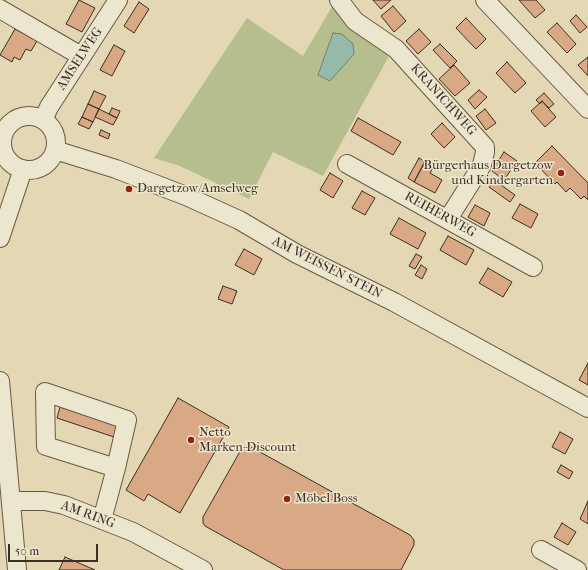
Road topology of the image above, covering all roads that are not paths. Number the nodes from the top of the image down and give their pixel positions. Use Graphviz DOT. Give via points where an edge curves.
graph roads {
  1 [pos="118,0"];
  2 [pos="339,0"];
  3 [pos="485,0"];
  4 [pos="0,9"];
  5 [pos="81,56"];
  6 [pos="588,109"];
  7 [pos="43,120"];
  8 [pos="3,128"];
  9 [pos="56,150"];
  10 [pos="347,164"];
  11 [pos="23,169"];
  12 [pos="448,219"];
  13 [pos="0,238"];
  14 [pos="533,267"];
  15 [pos="0,381"];
  16 [pos="588,408"];
  17 [pos="116,468"];
  18 [pos="11,501"];
  19 [pos="102,520"];
  20 [pos="541,550"];
  21 [pos="18,570"];
  22 [pos="203,570"];
  23 [pos="576,570"];
  1 -- 5 [label="street, AMSELWEG"];
  2 -- 12 [label="street, KRANICHWEG" via="355,21 396,49 485,147 482,165"];
  3 -- 6 [label="street"];
  4 -- 5 [label="street"];
  5 -- 7 [label="street, AMSELWEG"];
  7 -- 8 [label="street" via="27,116"];
  7 -- 9 [label="street" via="50,125 54,133"];
  8 -- 11 [label="street" via="4,153 12,163"];
  9 -- 11 [label="street" via="47,164 31,170"];
  9 -- 16 [label="street, AM WEISSEN STEIN" via="116,169 239,220 297,254 394,302"];
  10 -- 12 [label="street, REIHERWEG"];
  11 -- 13 [label="street"];
  12 -- 14 [label="street, REIHERWEG"];
  15 -- 18 [label="street"];
  17 -- 17 [label="street" via="127,420 44,392 46,446"];
  17 -- 19 [label="street"];
  18 -- 19 [label="street, AM RING" via="64,505"];
  18 -- 21 [label="street"];
  19 -- 22 [label="street, AM RING" via="133,532"];
  20 -- 23 [label="street"];
}
